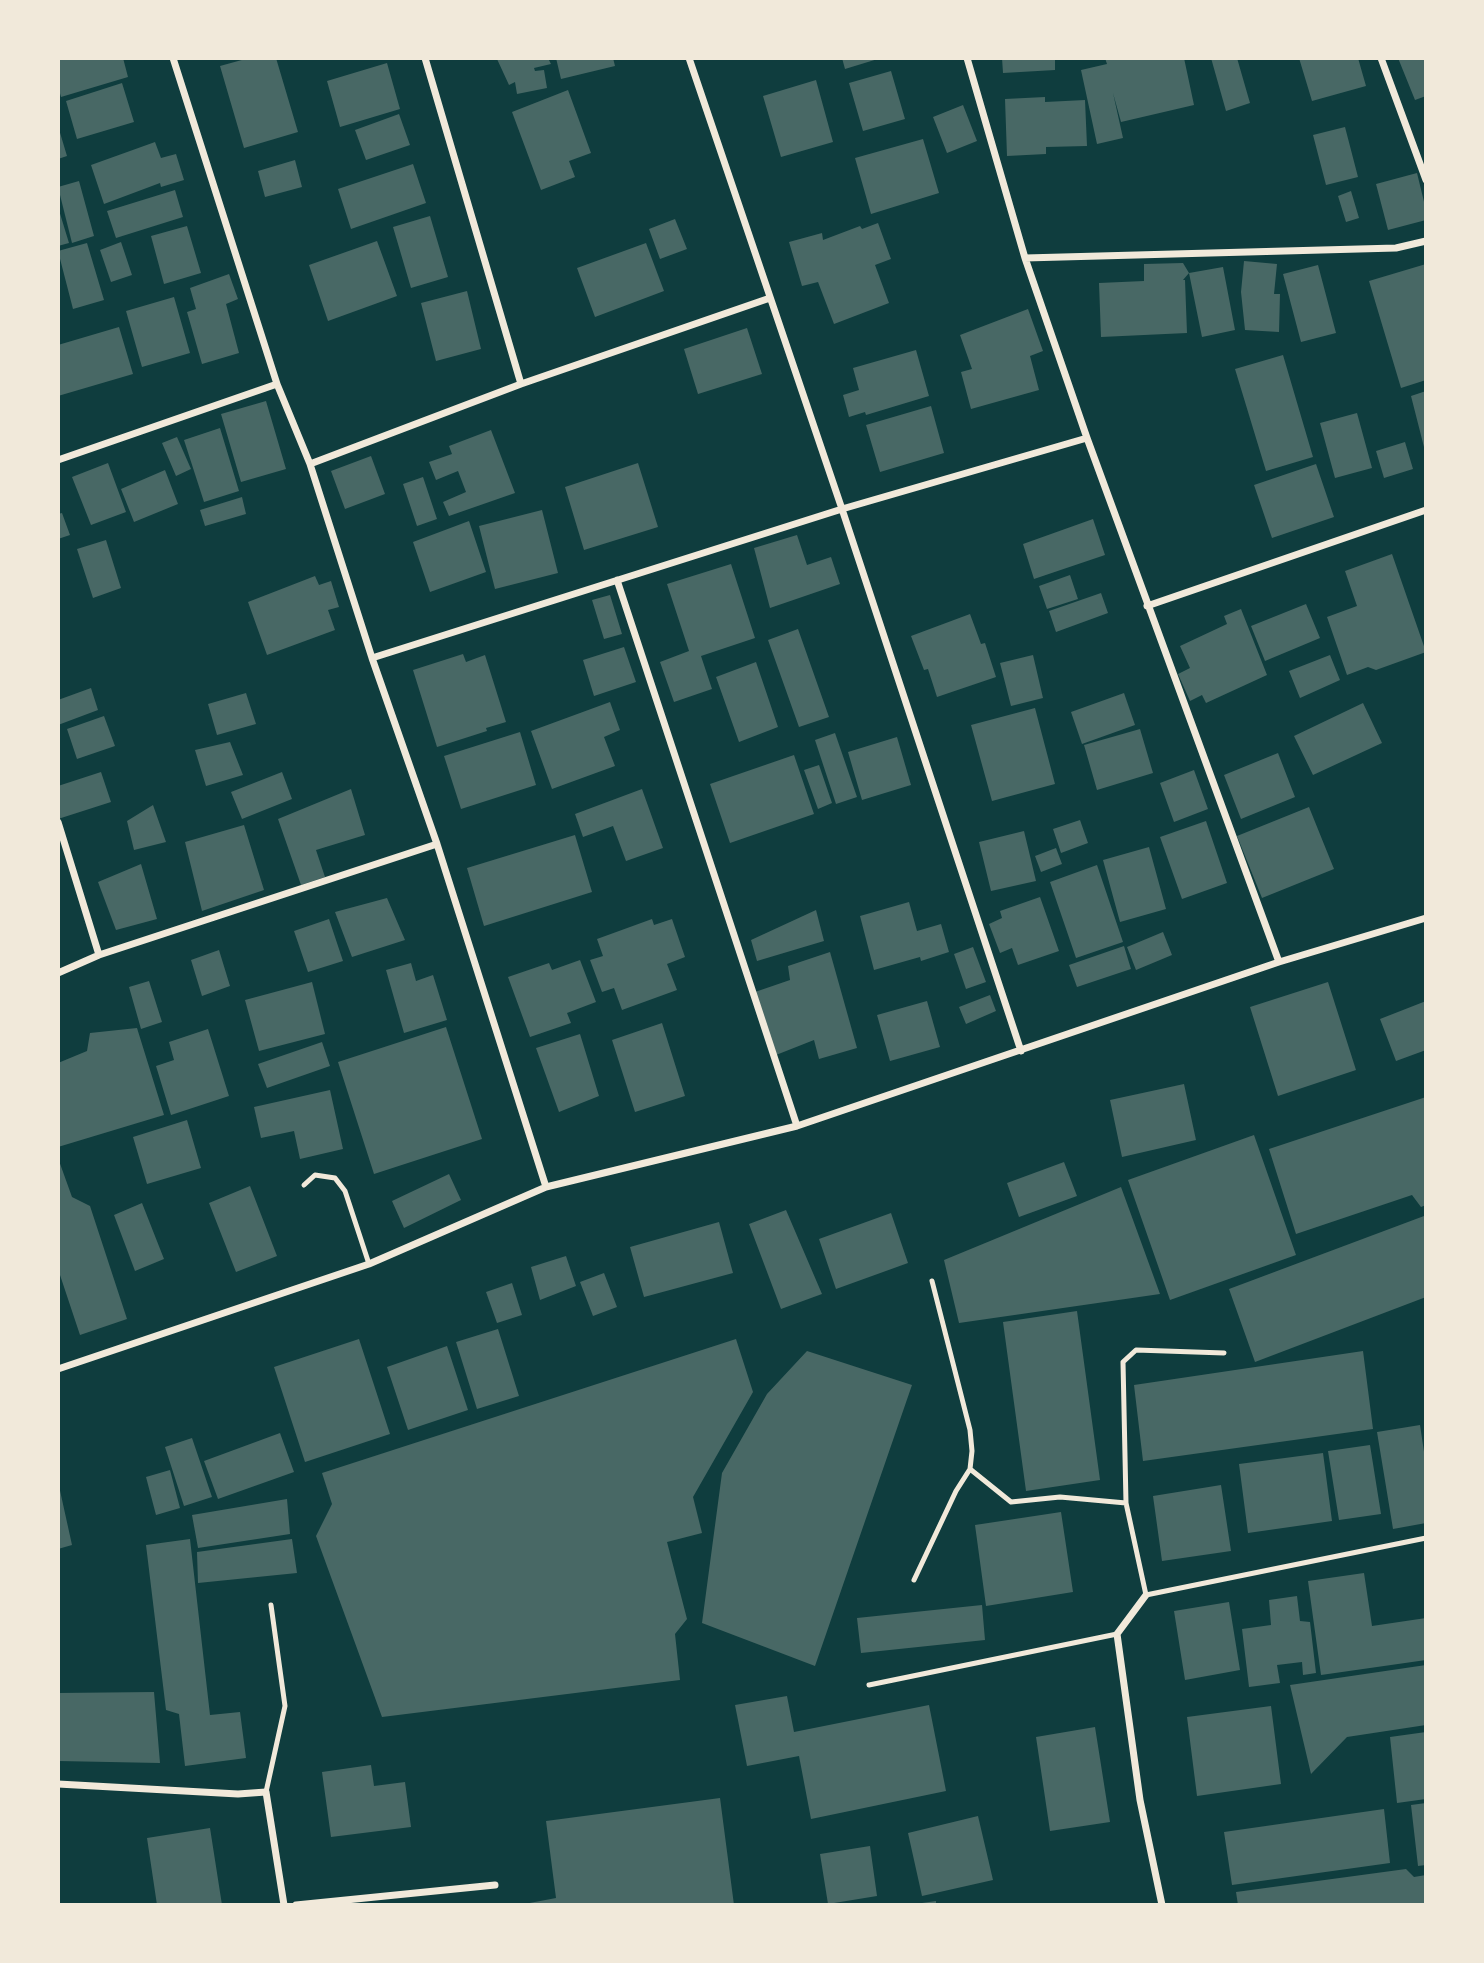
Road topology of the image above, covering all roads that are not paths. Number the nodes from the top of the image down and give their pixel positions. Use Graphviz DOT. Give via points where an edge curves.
graph roads {
  1 [pos="173,58"];
  2 [pos="425,58"];
  3 [pos="689,58"];
  4 [pos="967,58"];
  5 [pos="1381,58"];
  6 [pos="1426,180"];
  7 [pos="1426,241"];
  8 [pos="1025,258"];
  9 [pos="770,298"];
  10 [pos="277,384"];
  11 [pos="521,384"];
  12 [pos="1087,438"];
  13 [pos="58,460"];
  14 [pos="310,464"];
  15 [pos="842,509"];
  16 [pos="1426,510"];
  17 [pos="617,580"];
  18 [pos="1147,606"];
  19 [pos="372,659"];
  20 [pos="58,822"];
  21 [pos="437,844"];
  22 [pos="1426,918"];
  23 [pos="99,955"];
  24 [pos="1279,962"];
  25 [pos="58,973"];
  26 [pos="1021,1051"];
  27 [pos="797,1126"];
  28 [pos="303,1185"];
  29 [pos="546,1187"];
  30 [pos="369,1264"];
  31 [pos="932,1281"];
  32 [pos="1224,1353"];
  33 [pos="58,1369"];
  34 [pos="970,1469"];
  35 [pos="1126,1503"];
  36 [pos="1426,1538"];
  37 [pos="914,1580"];
  38 [pos="1146,1595"];
  39 [pos="271,1605"];
  40 [pos="1117,1634"];
  41 [pos="869,1685"];
  42 [pos="58,1784"];
  43 [pos="266,1791"];
  44 [pos="495,1885"];
  45 [pos="284,1905"];
  46 [pos="296,1905"];
  47 [pos="1163,1905"];
  1 -- 10 [label="street"];
  2 -- 11 [label="street"];
  3 -- 9 [label="street"];
  4 -- 8 [label="street"];
  5 -- 6 [label="street"];
  7 -- 8 [label="street" via="1396,248"];
  8 -- 12 [label="street"];
  9 -- 11 [label="street"];
  9 -- 15 [label="street"];
  10 -- 13 [label="street"];
  10 -- 14 [label="street"];
  11 -- 14 [label="street"];
  12 -- 15 [label="street"];
  12 -- 18 [label="street"];
  14 -- 19 [label="street"];
  15 -- 17 [label="street"];
  15 -- 26 [label="street"];
  16 -- 18 [label="street"];
  17 -- 19 [label="street"];
  17 -- 27 [label="street"];
  18 -- 24 [label="street"];
  19 -- 21 [label="street"];
  20 -- 23 [label="street"];
  21 -- 23 [label="street"];
  21 -- 29 [label="street"];
  22 -- 24 [label="street"];
  23 -- 25 [label="street"];
  24 -- 26 [label="street"];
  26 -- 27 [label="street"];
  27 -- 29 [label="street"];
  28 -- 30 [label="lane" via="316,1175 335,1178 345,1191"];
  29 -- 30 [label="street"];
  30 -- 33 [label="street"];
  31 -- 34 [label="lane" via="970,1430"];
  32 -- 35 [label="lane" via="1136,1350 1123,1362"];
  34 -- 35 [label="lane" via="1010,1502 1060,1497"];
  34 -- 37 [label="lane"];
  35 -- 38 [label="lane"];
  36 -- 38 [label="lane"];
  38 -- 40 [label="street"];
  39 -- 43 [label="lane" via="285,1706"];
  40 -- 41 [label="lane"];
  40 -- 47 [label="street" via="1140,1800"];
  42 -- 43 [label="street" via="237,1794"];
  43 -- 45 [label="street"];
  44 -- 46 [label="street"];
}
